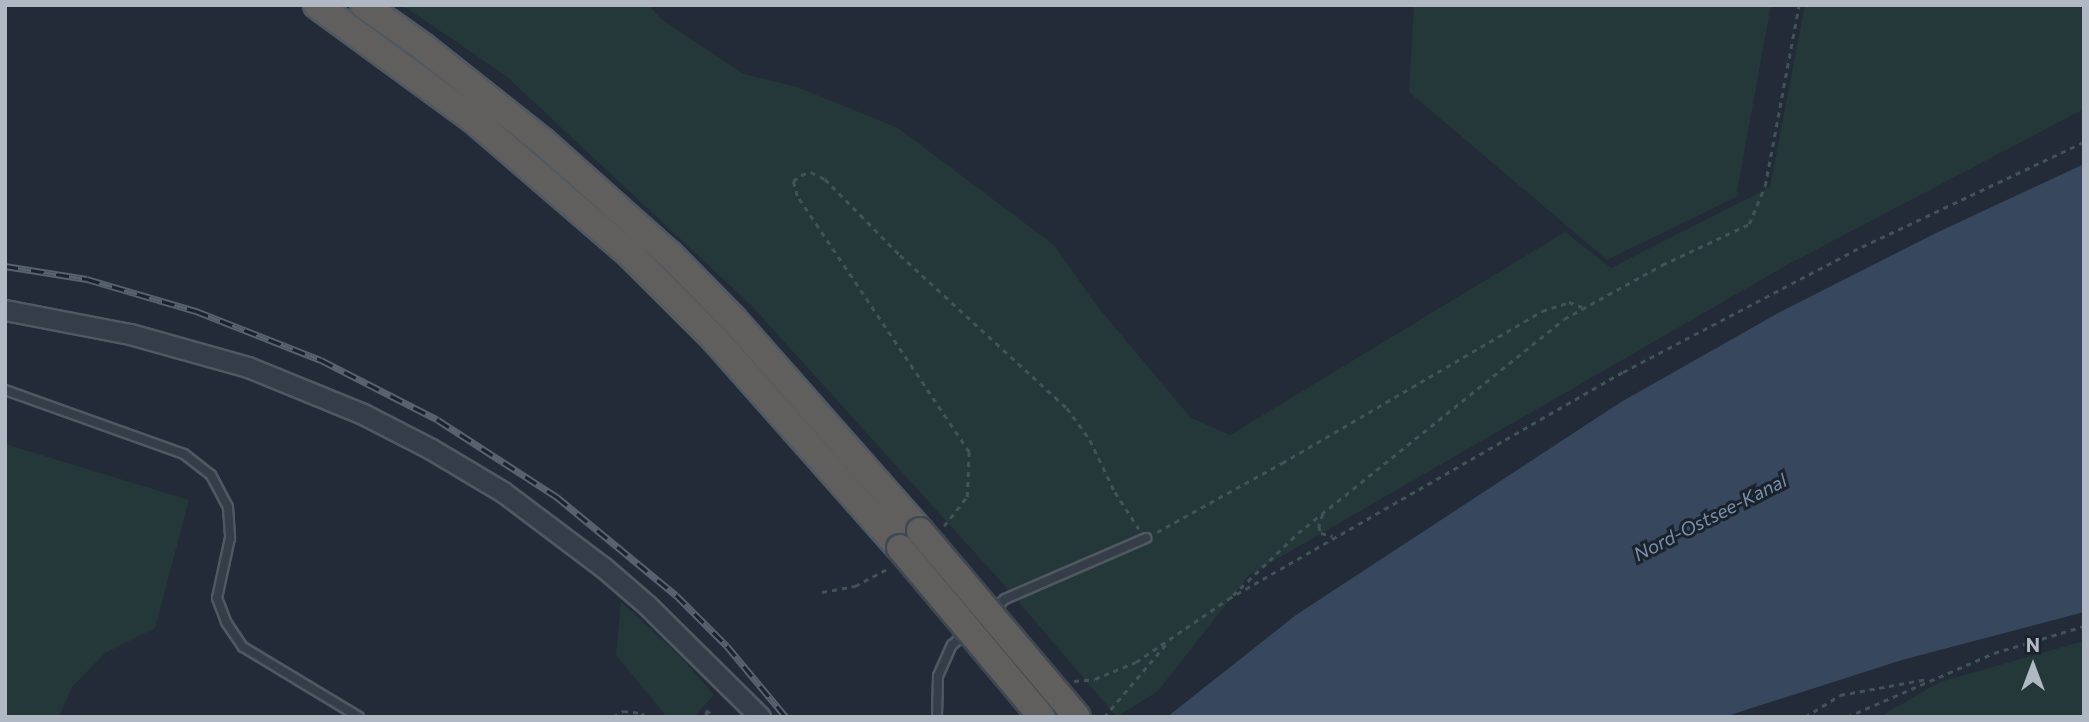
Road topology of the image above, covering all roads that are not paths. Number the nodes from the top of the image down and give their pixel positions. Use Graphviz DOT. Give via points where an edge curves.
graph roads {
  1 [pos="317,5"];
  2 [pos="363,5"];
  3 [pos="5,310"];
  4 [pos="5,390"];
  5 [pos="1146,538"];
  6 [pos="359,717"];
  7 [pos="760,717"];
  8 [pos="937,717"];
  9 [pos="1042,717"];
  10 [pos="1077,717"];
  1 -- 9 [label="highway, bridge" via="472,118 630,254 715,339 895,557"];
  2 -- 10 [label="highway, bridge" via="493,101 670,255 932,529"];
  3 -- 7 [label="street" via="130,334 248,367 420,443 556,530 638,597"];
  4 -- 6 [label="lane" via="184,454 211,475 228,507 230,538 217,598 226,622 243,647"];
  5 -- 8 [label="lane" via="1006,599 952,645 938,676"];
}
